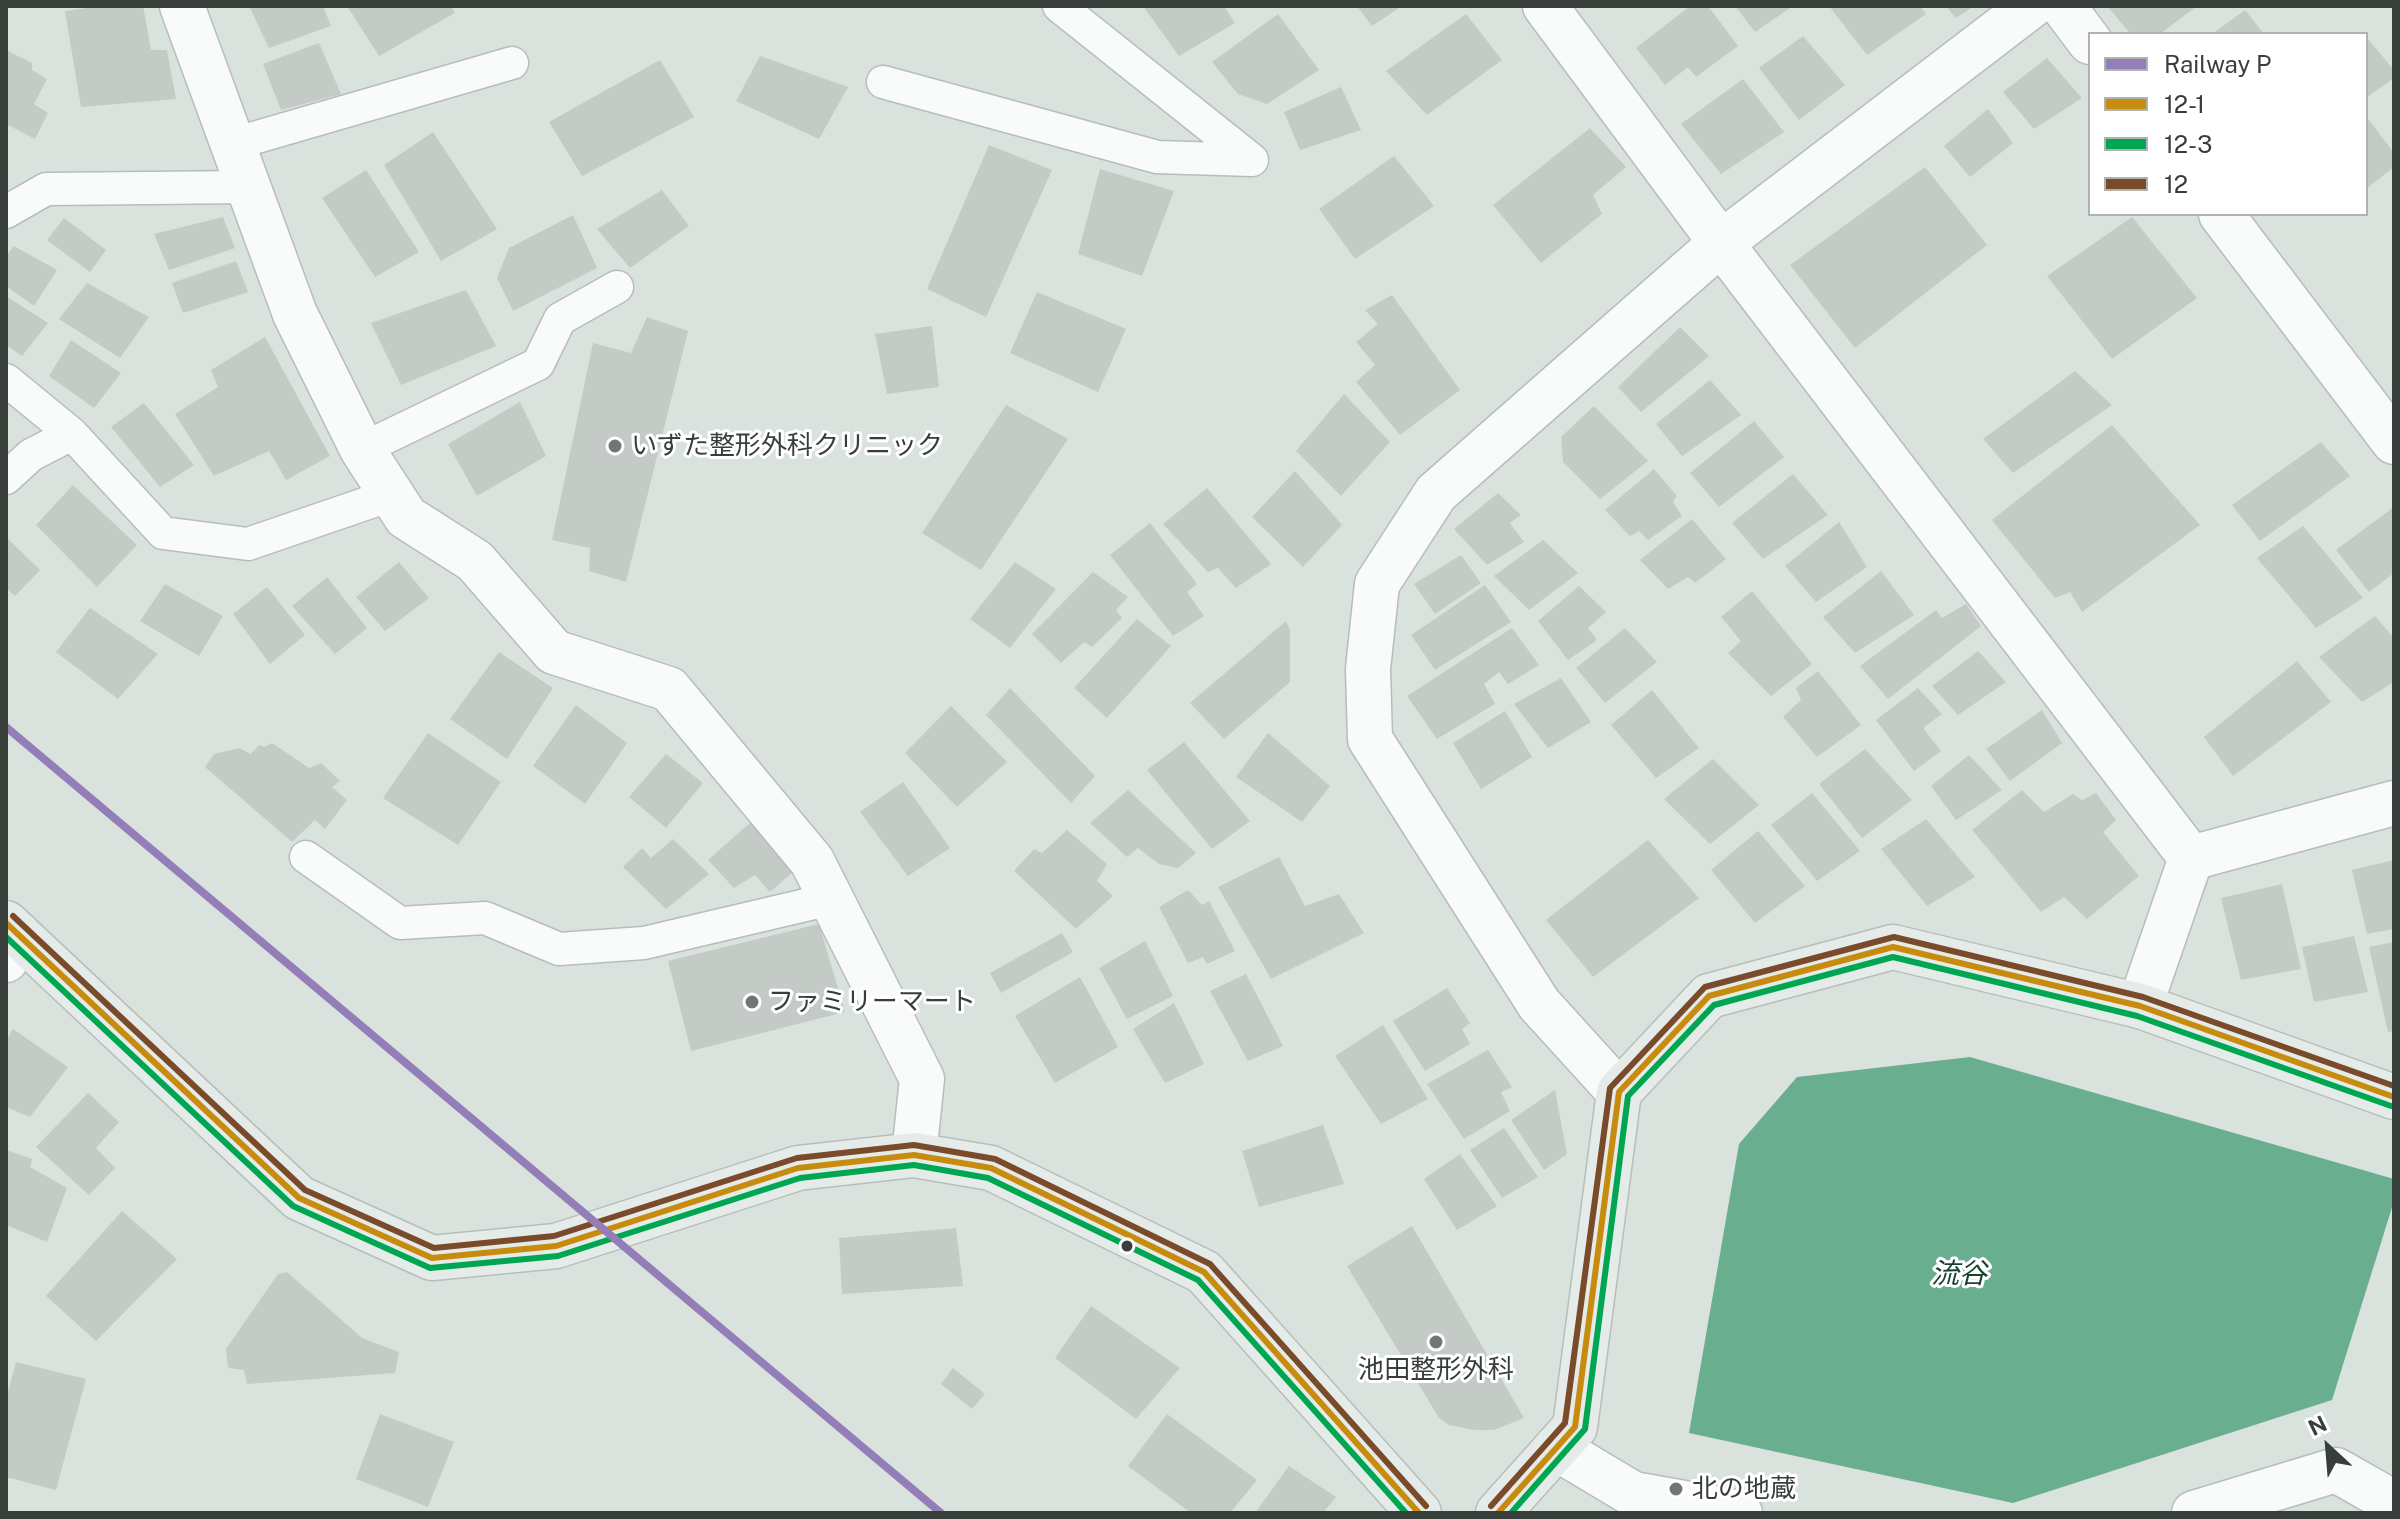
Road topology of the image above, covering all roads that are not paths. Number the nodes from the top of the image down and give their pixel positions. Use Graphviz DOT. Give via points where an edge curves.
graph roads {
  1 [pos="182,6"];
  2 [pos="1059,6"];
  3 [pos="1545,6"];
  4 [pos="2031,6"];
  5 [pos="2063,6"];
  6 [pos="2088,39"];
  7 [pos="512,63"];
  8 [pos="883,82"];
  9 [pos="233,144"];
  10 [pos="250,187"];
  11 [pos="6,212"];
  12 [pos="2223,216"];
  13 [pos="1721,243"];
  14 [pos="617,287"];
  15 [pos="6,380"];
  16 [pos="72,434"];
  17 [pos="2394,442"];
  18 [pos="362,449"];
  19 [pos="6,478"];
  20 [pos="391,495"];
  21 [pos="2394,803"];
  22 [pos="306,857"];
  23 [pos="2191,858"];
  24 [pos="831,899"];
  25 [pos="10,939"];
  26 [pos="2140,1006"];
  27 [pos="1619,1092"];
  28 [pos="2394,1097"];
  29 [pos="914,1155"];
  30 [pos="1556,1448"];
  31 [pos="2394,1503"];
  32 [pos="1419,1513"];
  33 [pos="1498,1513"];
  34 [pos="1740,1513"];
  35 [pos="2194,1513"];
  1 -- 9 [label="street"];
  2 -- 8 [label="lane" via="1252,160 1157,157"];
  3 -- 13 [label="street"];
  4 -- 13 [label="street"];
  5 -- 6 [label="street"];
  7 -- 9 [label="lane"];
  9 -- 10 [label="street"];
  10 -- 11 [label="lane" via="46,189"];
  10 -- 18 [label="street" via="295,314"];
  12 -- 17 [label="street"];
  13 -- 23 [label="street"];
  13 -- 27 [label="street" via="1436,493 1377,584 1368,669 1370,739 1539,1004"];
  14 -- 18 [label="lane" via="560,319 538,364"];
  15 -- 16 [label="lane"];
  16 -- 19 [label="lane" via="31,455"];
  16 -- 20 [label="lane" via="163,533 248,544"];
  18 -- 20 [label="street"];
  20 -- 24 [label="street" via="406,517 475,561 554,652 669,689 812,861"];
  21 -- 23 [label="street"];
  22 -- 24 [label="lane" via="400,923 485,918 559,949 644,943"];
  23 -- 26 [label="street"];
  24 -- 29 [label="street" via="922,1079"];
  25 -- 29 [label="main road" via="299,1198 432,1258 556,1246 798,1168"];
  26 -- 27 [label="main road" via="1893,947 1709,996"];
  26 -- 28 [label="main road"];
  27 -- 30 [label="main road" via="1575,1427"];
  29 -- 32 [label="main road" via="991,1168 1204,1272"];
  30 -- 33 [label="main road"];
  30 -- 34 [label="street" via="1633,1494"];
  31 -- 35 [label="street" via="2336,1470"];
}
